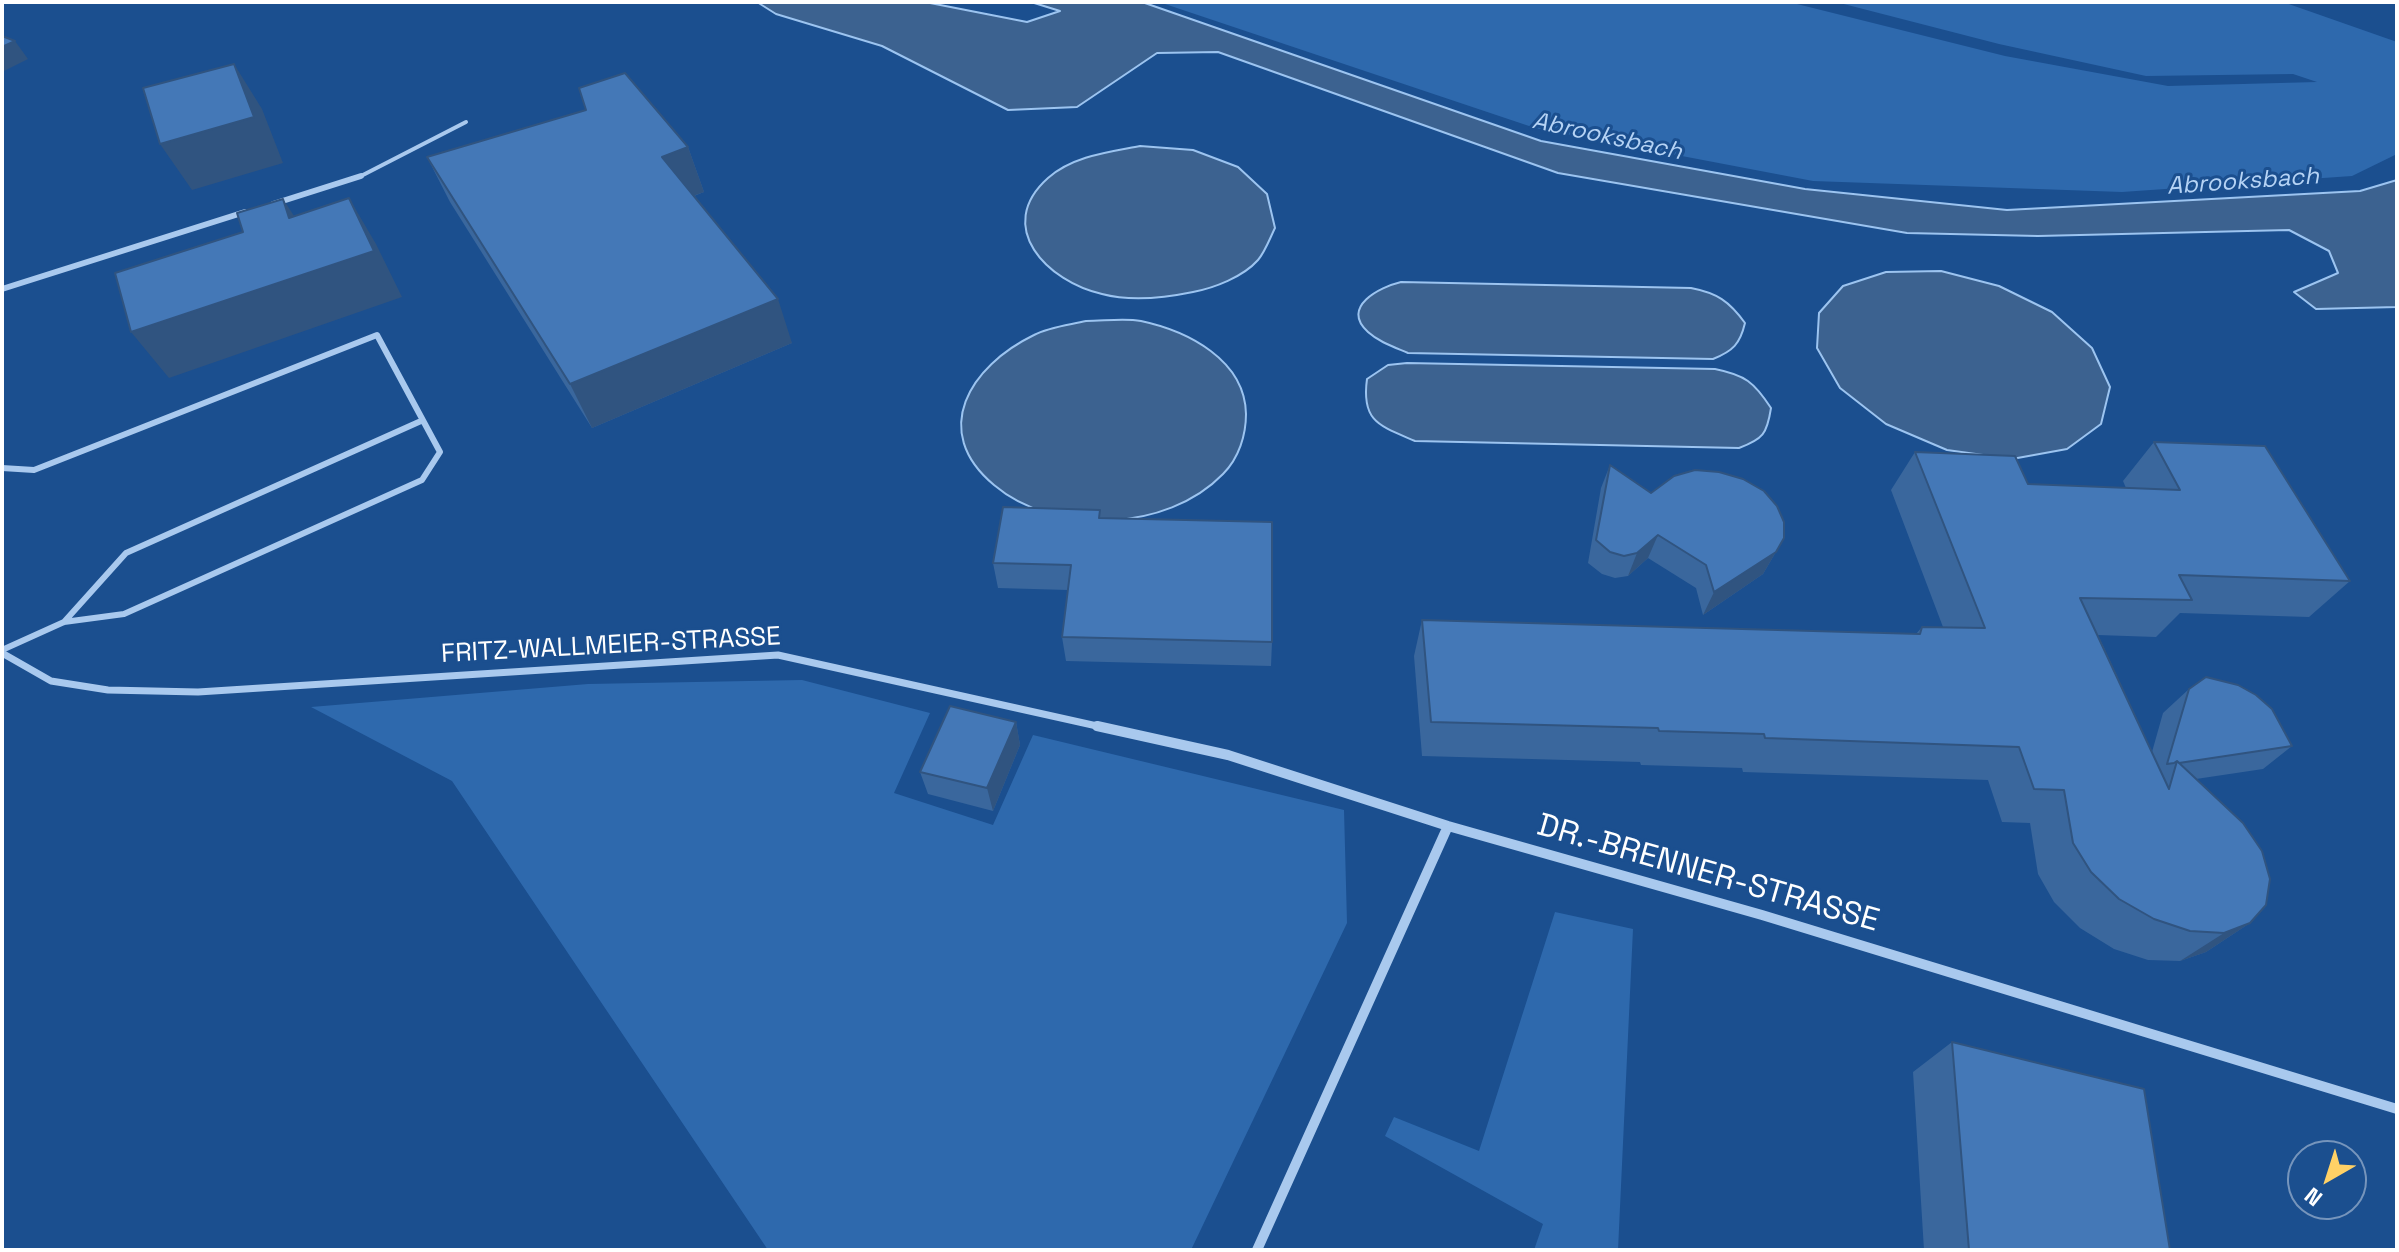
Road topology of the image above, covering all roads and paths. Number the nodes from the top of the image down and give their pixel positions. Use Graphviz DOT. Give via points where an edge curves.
graph roads {
  1 [pos="466,122"];
  2 [pos="361,176"];
  3 [pos="2,289"];
  4 [pos="421,421"];
  5 [pos="2,468"];
  6 [pos="64,622"];
  7 [pos="2,652"];
  8 [pos="1448,826"];
  9 [pos="2397,1109"];
  10 [pos="1257,1250"];
  1 -- 2 [label="lane"];
  2 -- 3 [label="street"];
  4 -- 5 [label="lane" via="377,335 34,470"];
  4 -- 6 [label="lane" via="126,553"];
  4 -- 6 [label="lane" via="440,452 422,480 124,614"];
  6 -- 7 [label="lane"];
  7 -- 8 [label="street, FRITZ-WALLMEIER-STRASSE" via="51,681 108,690 198,692 778,655 1228,755"];
  8 -- 9 [label="street, DR.-BRENNER-STRASSE" via="1762,915"];
  8 -- 10 [label="street"];
}
